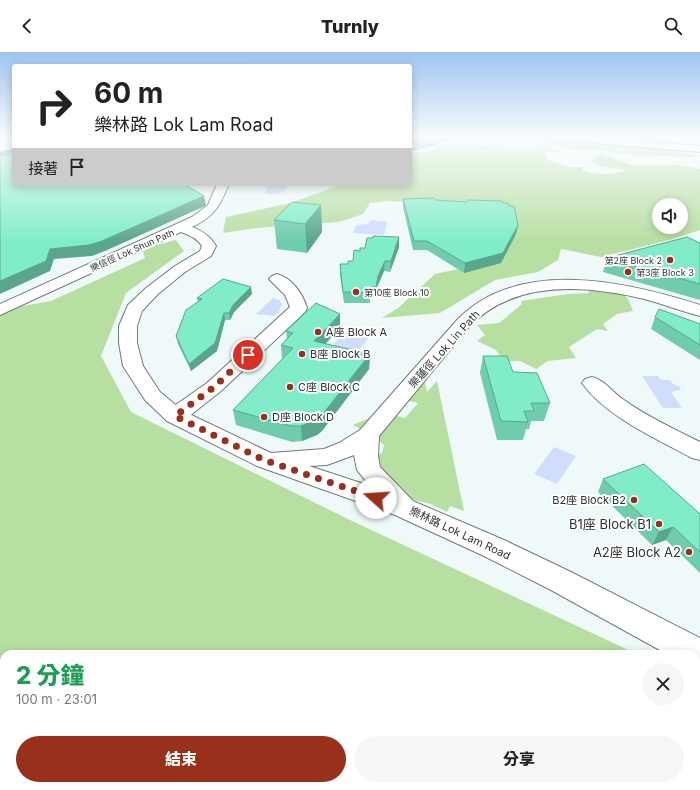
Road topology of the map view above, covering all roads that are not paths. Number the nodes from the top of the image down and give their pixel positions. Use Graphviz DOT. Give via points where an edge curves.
graph roads {
  1 [pos="222,186"];
  2 [pos="181,228"];
  3 [pos="277,279"];
  4 [pos="0,310"];
  5 [pos="700,311"];
  6 [pos="592,383"];
  7 [pos="175,416"];
  8 [pos="368,435"];
  9 [pos="700,452"];
  10 [pos="264,460"];
  11 [pos="404,508"];
  12 [pos="691,650"];
  1 -- 2 [label="street" via="213,207 197,220"];
  2 -- 4 [label="street, 樂信徑 Lok Shun Path"];
  2 -- 7 [label="street, 樂信徑 Lok Shun Path" via="207,240 209,246 206,253 152,291 134,309 128,326 128,343 133,366 152,396"];
  3 -- 7 [label="street" via="291,291 298,308 214,387"];
  5 -- 8 [label="street, 樂蓮徑 Lok Lin Path" via="642,293 616,288 572,285 518,289 497,297 474,313"];
  6 -- 9 [label="street" via="615,404 644,423"];
  7 -- 10 [label="street, 樂林路 Lok Lam Road"];
  8 -- 10 [label="street, 樂蓮徑 Lok Lin Path" via="347,449 327,457"];
  8 -- 11 [label="street" via="366,456 369,470"];
  10 -- 11 [label="street, 樂林路 Lok Lam Road"];
  11 -- 12 [label="street, 樂林路 Lok Lam Road" via="561,581"];
}
